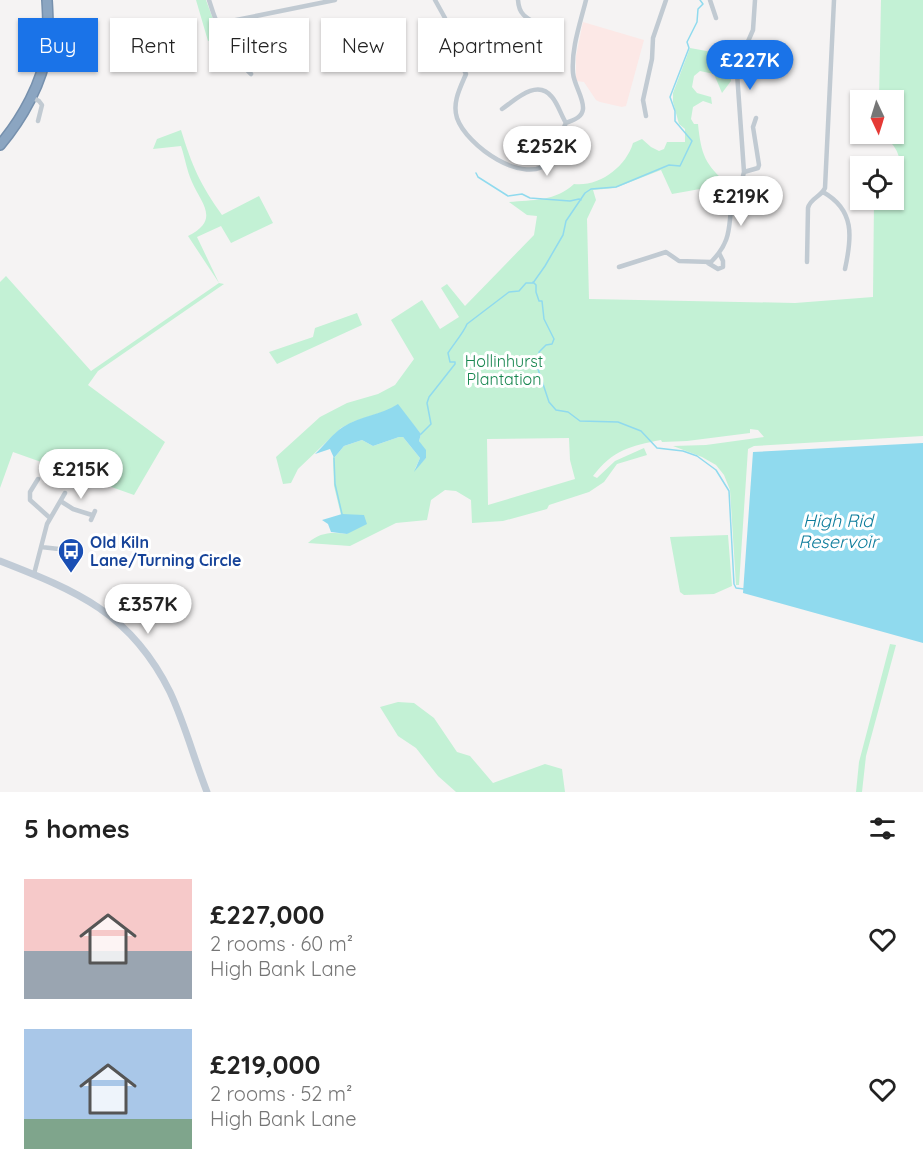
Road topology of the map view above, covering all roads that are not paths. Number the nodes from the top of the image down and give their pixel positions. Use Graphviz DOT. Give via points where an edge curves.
graph roads {
  1 [pos="47,0"];
  2 [pos="209,0"];
  3 [pos="335,0"];
  4 [pos="435,0"];
  5 [pos="518,0"];
  6 [pos="586,0"];
  7 [pos="666,0"];
  8 [pos="711,0"];
  9 [pos="755,0"];
  10 [pos="834,0"];
  11 [pos="214,18"];
  12 [pos="246,18"];
  13 [pos="445,18"];
  14 [pos="528,18"];
  15 [pos="716,18"];
  16 [pos="465,72"];
  17 [pos="31,97"];
  18 [pos="502,110"];
  19 [pos="646,116"];
  20 [pos="756,118"];
  21 [pos="38,121"];
  22 [pos="566,123"];
  23 [pos="0,145"];
  24 [pos="744,172"];
  25 [pos="823,192"];
  26 [pos="719,253"];
  27 [pos="807,262"];
  28 [pos="708,263"];
  29 [pos="619,267"];
  30 [pos="845,270"];
  31 [pos="38,479"];
  32 [pos="65,493"];
  33 [pos="62,502"];
  34 [pos="93,516"];
  35 [pos="50,518"];
  36 [pos="41,547"];
  37 [pos="68,550"];
  38 [pos="0,561"];
  39 [pos="34,574"];
  40 [pos="207,792"];
  1 -- 17 [label="highway" via="45,59"];
  2 -- 11 [label="street"];
  3 -- 12 [label="street"];
  4 -- 13 [label="street"];
  5 -- 14 [label="street" via="519,10"];
  6 -- 22 [label="street" via="573,60 573,76 583,111 580,117"];
  7 -- 19 [label="street" via="653,38 643,100"];
  8 -- 15 [label="street"];
  9 -- 24 [label="street" via="753,30 738,73"];
  10 -- 25 [label="street"];
  16 -- 22 [label="street" via="456,103 460,125 500,162 522,169 546,165 554,156"];
  17 -- 21 [label="street" via="42,105"];
  17 -- 23 [label="highway"];
  18 -- 22 [label="street" via="528,91 540,90 551,95"];
  20 -- 24 [label="street" via="753,127 759,165"];
  24 -- 26 [label="street" via="745,188 738,188 729,235"];
  25 -- 27 [label="street" via="807,208"];
  25 -- 30 [label="street" via="848,217"];
  26 -- 28 [label="street"];
  26 -- 28 [label="street" via="723,267 718,269"];
  28 -- 29 [label="street" via="679,261 666,252"];
  31 -- 35 [label="street" via="30,500"];
  32 -- 33 [label="street"];
  33 -- 34 [label="street"];
  33 -- 35 [label="street"];
  35 -- 36 [label="street"];
  36 -- 37 [label="street"];
  36 -- 39 [label="street"];
  38 -- 39 [label="main road"];
  39 -- 40 [label="main road" via="91,601 133,635 170,692"];
}
